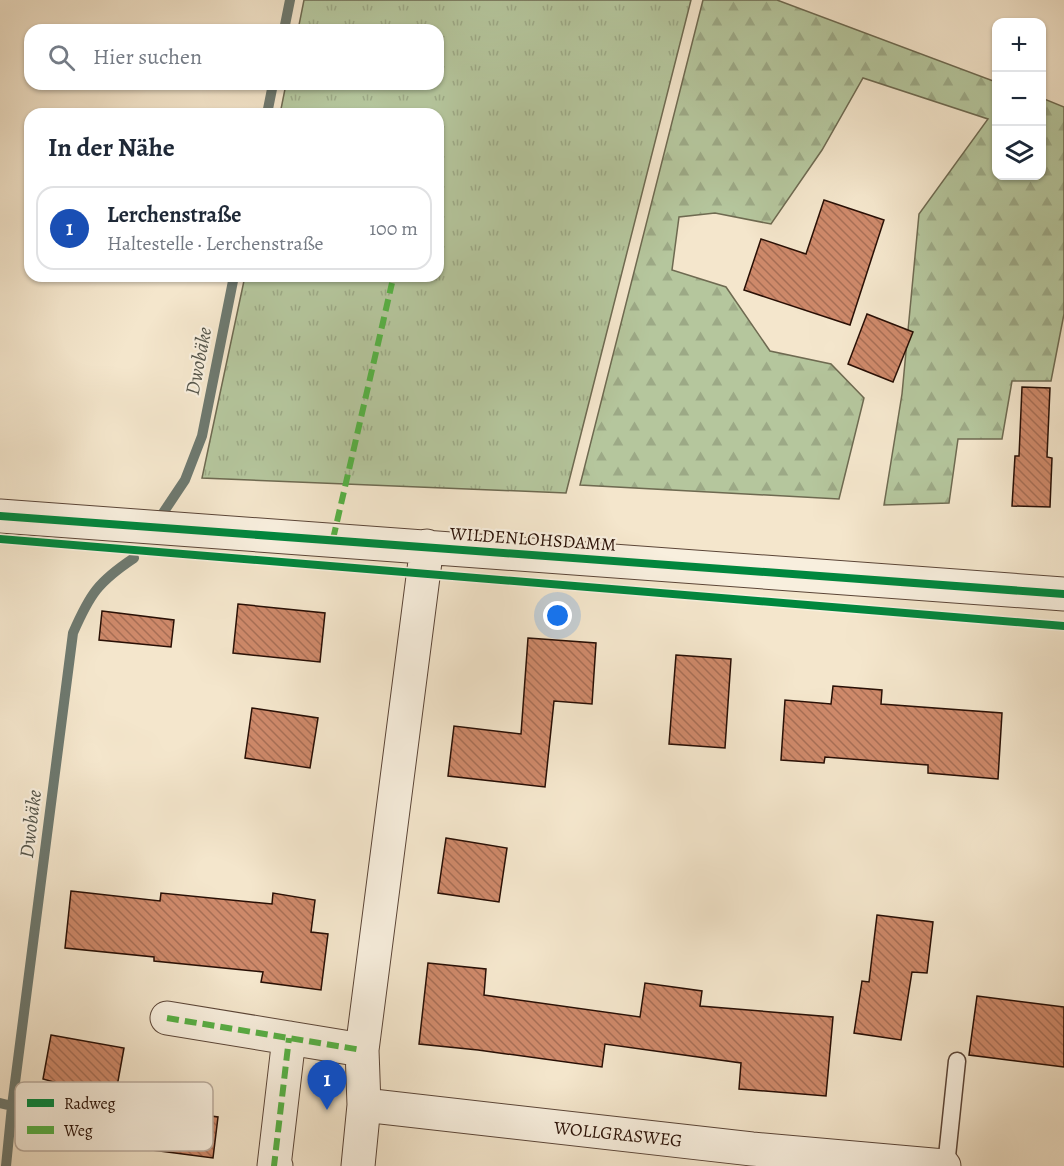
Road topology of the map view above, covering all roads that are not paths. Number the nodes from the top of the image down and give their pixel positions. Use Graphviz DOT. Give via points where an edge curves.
graph roads {
  1 [pos="0,516"];
  2 [pos="427,546"];
  3 [pos="1064,594"];
  4 [pos="167,1018"];
  5 [pos="289,1038"];
  6 [pos="362,1050"];
  7 [pos="957,1061"];
  8 [pos="364,1105"];
  9 [pos="751,1157"];
  10 [pos="276,1166"];
  11 [pos="358,1166"];
  12 [pos="945,1166"];
  1 -- 2 [label="street, WILDENLOHSDAMM"];
  2 -- 3 [label="street, WILDENLOHSDAMM"];
  2 -- 6 [label="street"];
  4 -- 5 [label="street"];
  5 -- 6 [label="street"];
  5 -- 10 [label="street"];
  6 -- 8 [label="street"];
  7 -- 12 [label="lane"];
  8 -- 9 [label="street, WOLLGRASWEG"];
  8 -- 11 [label="street"];
  9 -- 12 [label="street, WOLLGRASWEG"];
}
